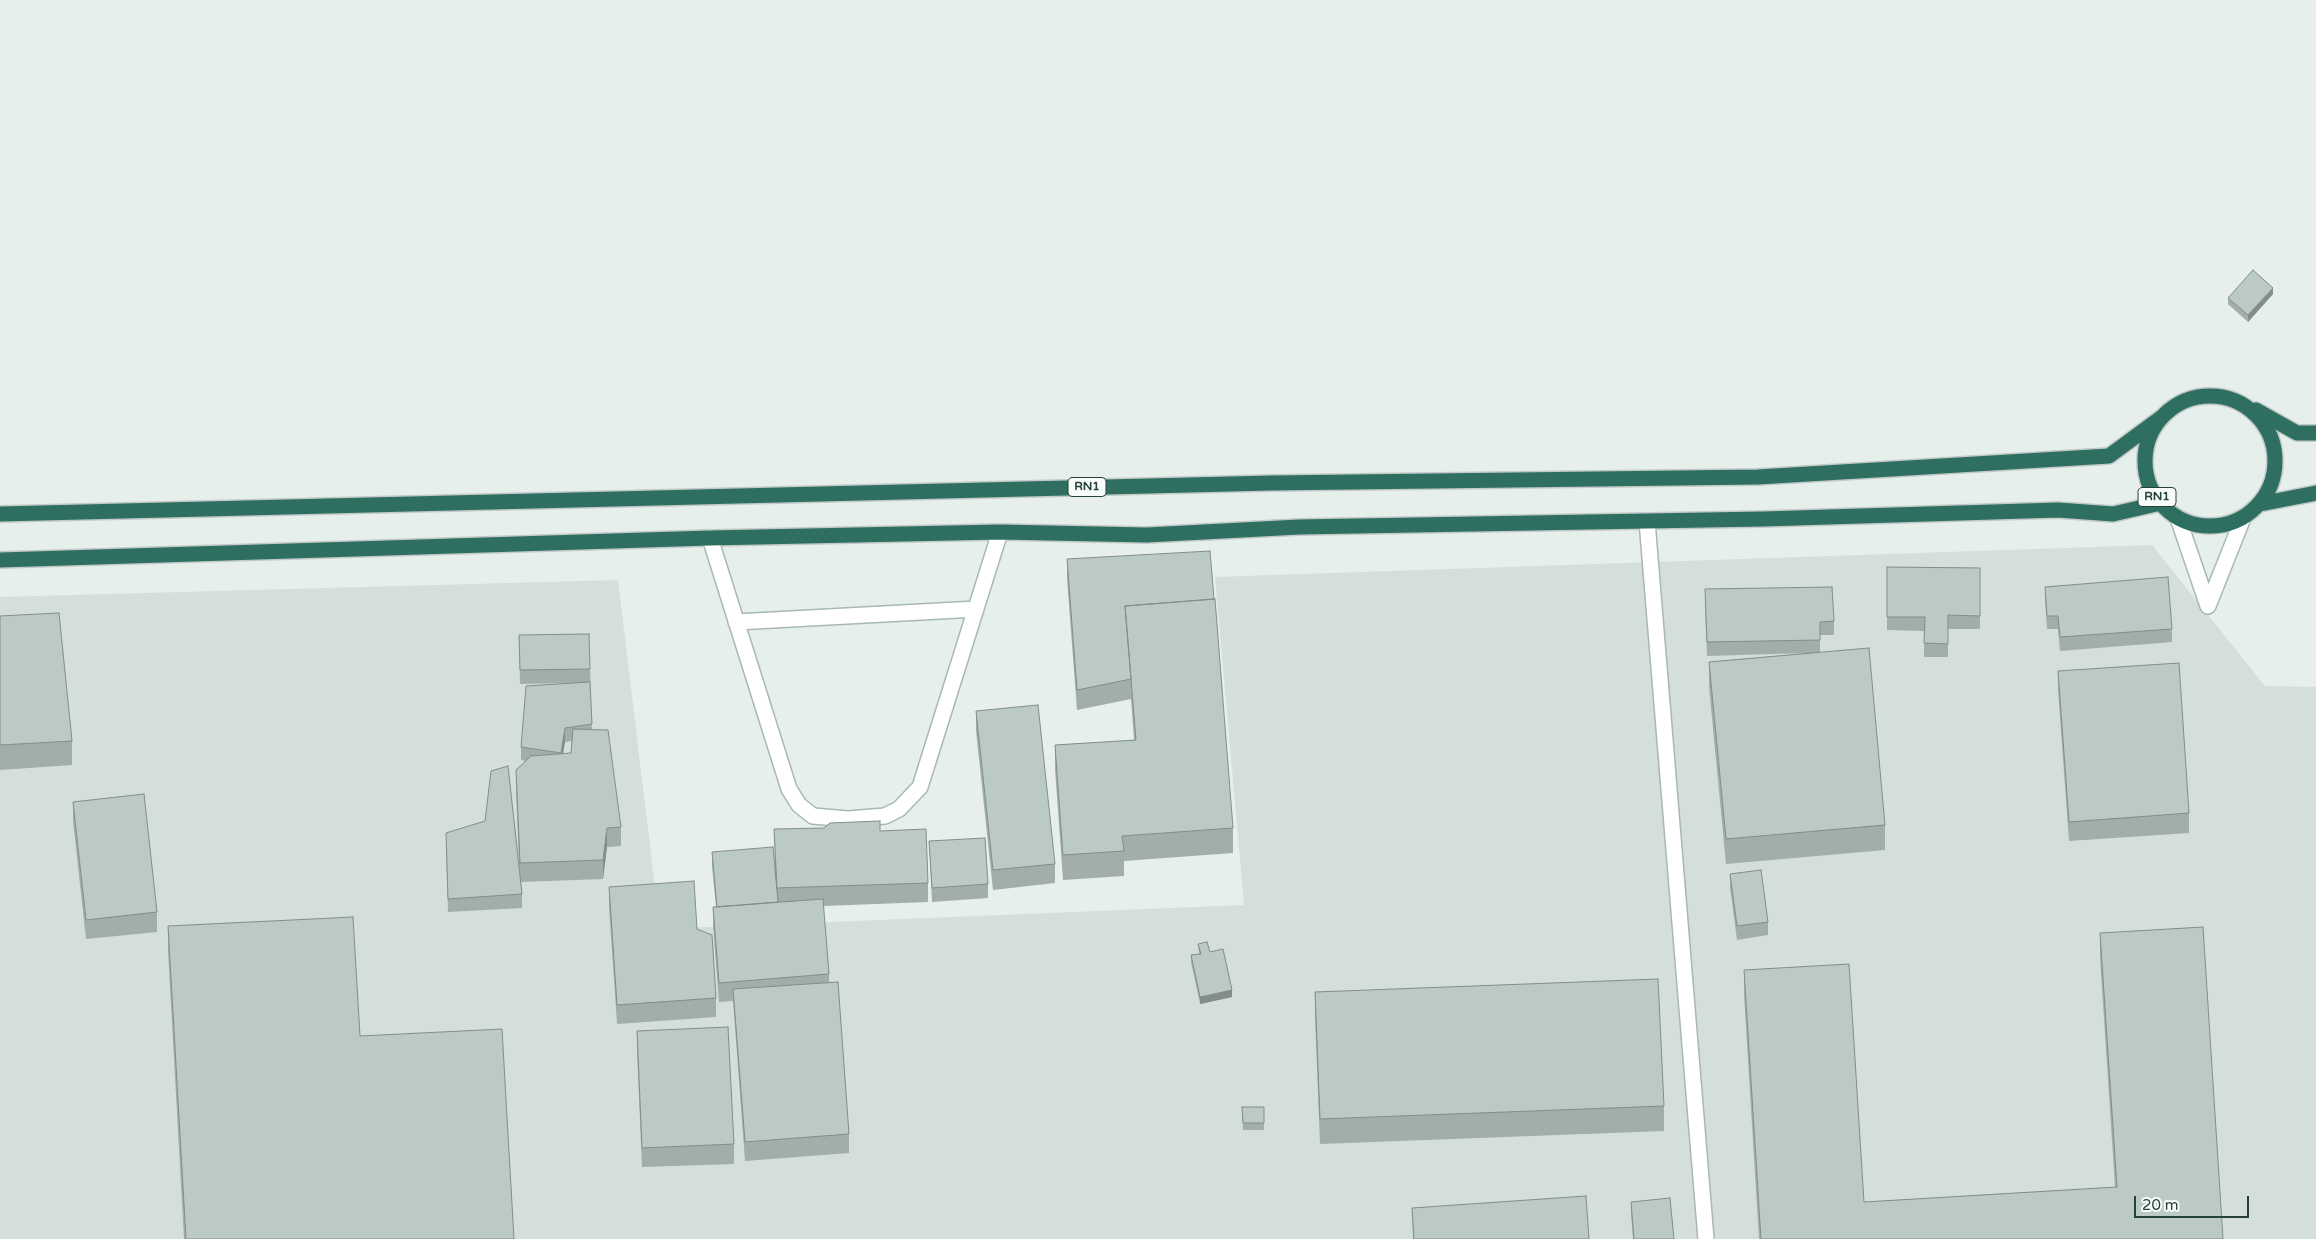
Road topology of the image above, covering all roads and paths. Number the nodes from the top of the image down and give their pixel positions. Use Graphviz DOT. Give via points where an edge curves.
graph roads {
  1 [pos="2248,406"];
  2 [pos="2162,417"];
  3 [pos="2316,433"];
  4 [pos="2316,493"];
  5 [pos="2161,503"];
  6 [pos="2260,504"];
  7 [pos="0,514"];
  8 [pos="2178,518"];
  9 [pos="2242,518"];
  10 [pos="1647,521"];
  11 [pos="1000,532"];
  12 [pos="710,538"];
  13 [pos="0,560"];
  14 [pos="976,609"];
  15 [pos="736,622"];
  16 [pos="1706,1239"];
  1 -- 2 [label="highway, RN1" via="2213,396 2195,398"];
  1 -- 3 [label="highway, RN1" via="2298,433"];
  1 -- 6 [label="highway, RN1" via="2264,425 2274,451 2275,465 2270,486"];
  2 -- 5 [label="highway, RN1" via="2146,451 2151,488"];
  2 -- 7 [label="highway, RN1" via="2109,456 1758,478 1271,483"];
  4 -- 6 [label="highway, RN1"];
  5 -- 8 [label="highway, RN1"];
  5 -- 10 [label="highway, RN1" via="2113,514 2058,510"];
  6 -- 9 [label="highway, RN1"];
  8 -- 9 [label="highway, RN1" via="2199,526 2222,526"];
  8 -- 9 [label="street" via="2208,606"];
  10 -- 11 [label="highway, RN1" via="1299,527 1147,535"];
  10 -- 16 [label="street"];
  11 -- 12 [label="highway, RN1"];
  11 -- 14 [label="street"];
  12 -- 13 [label="highway, RN1"];
  12 -- 15 [label="street"];
  14 -- 15 [label="street"];
  14 -- 15 [label="street" via="920,787 904,805 885,816 848,819 813,816 799,805 789,789"];
}
